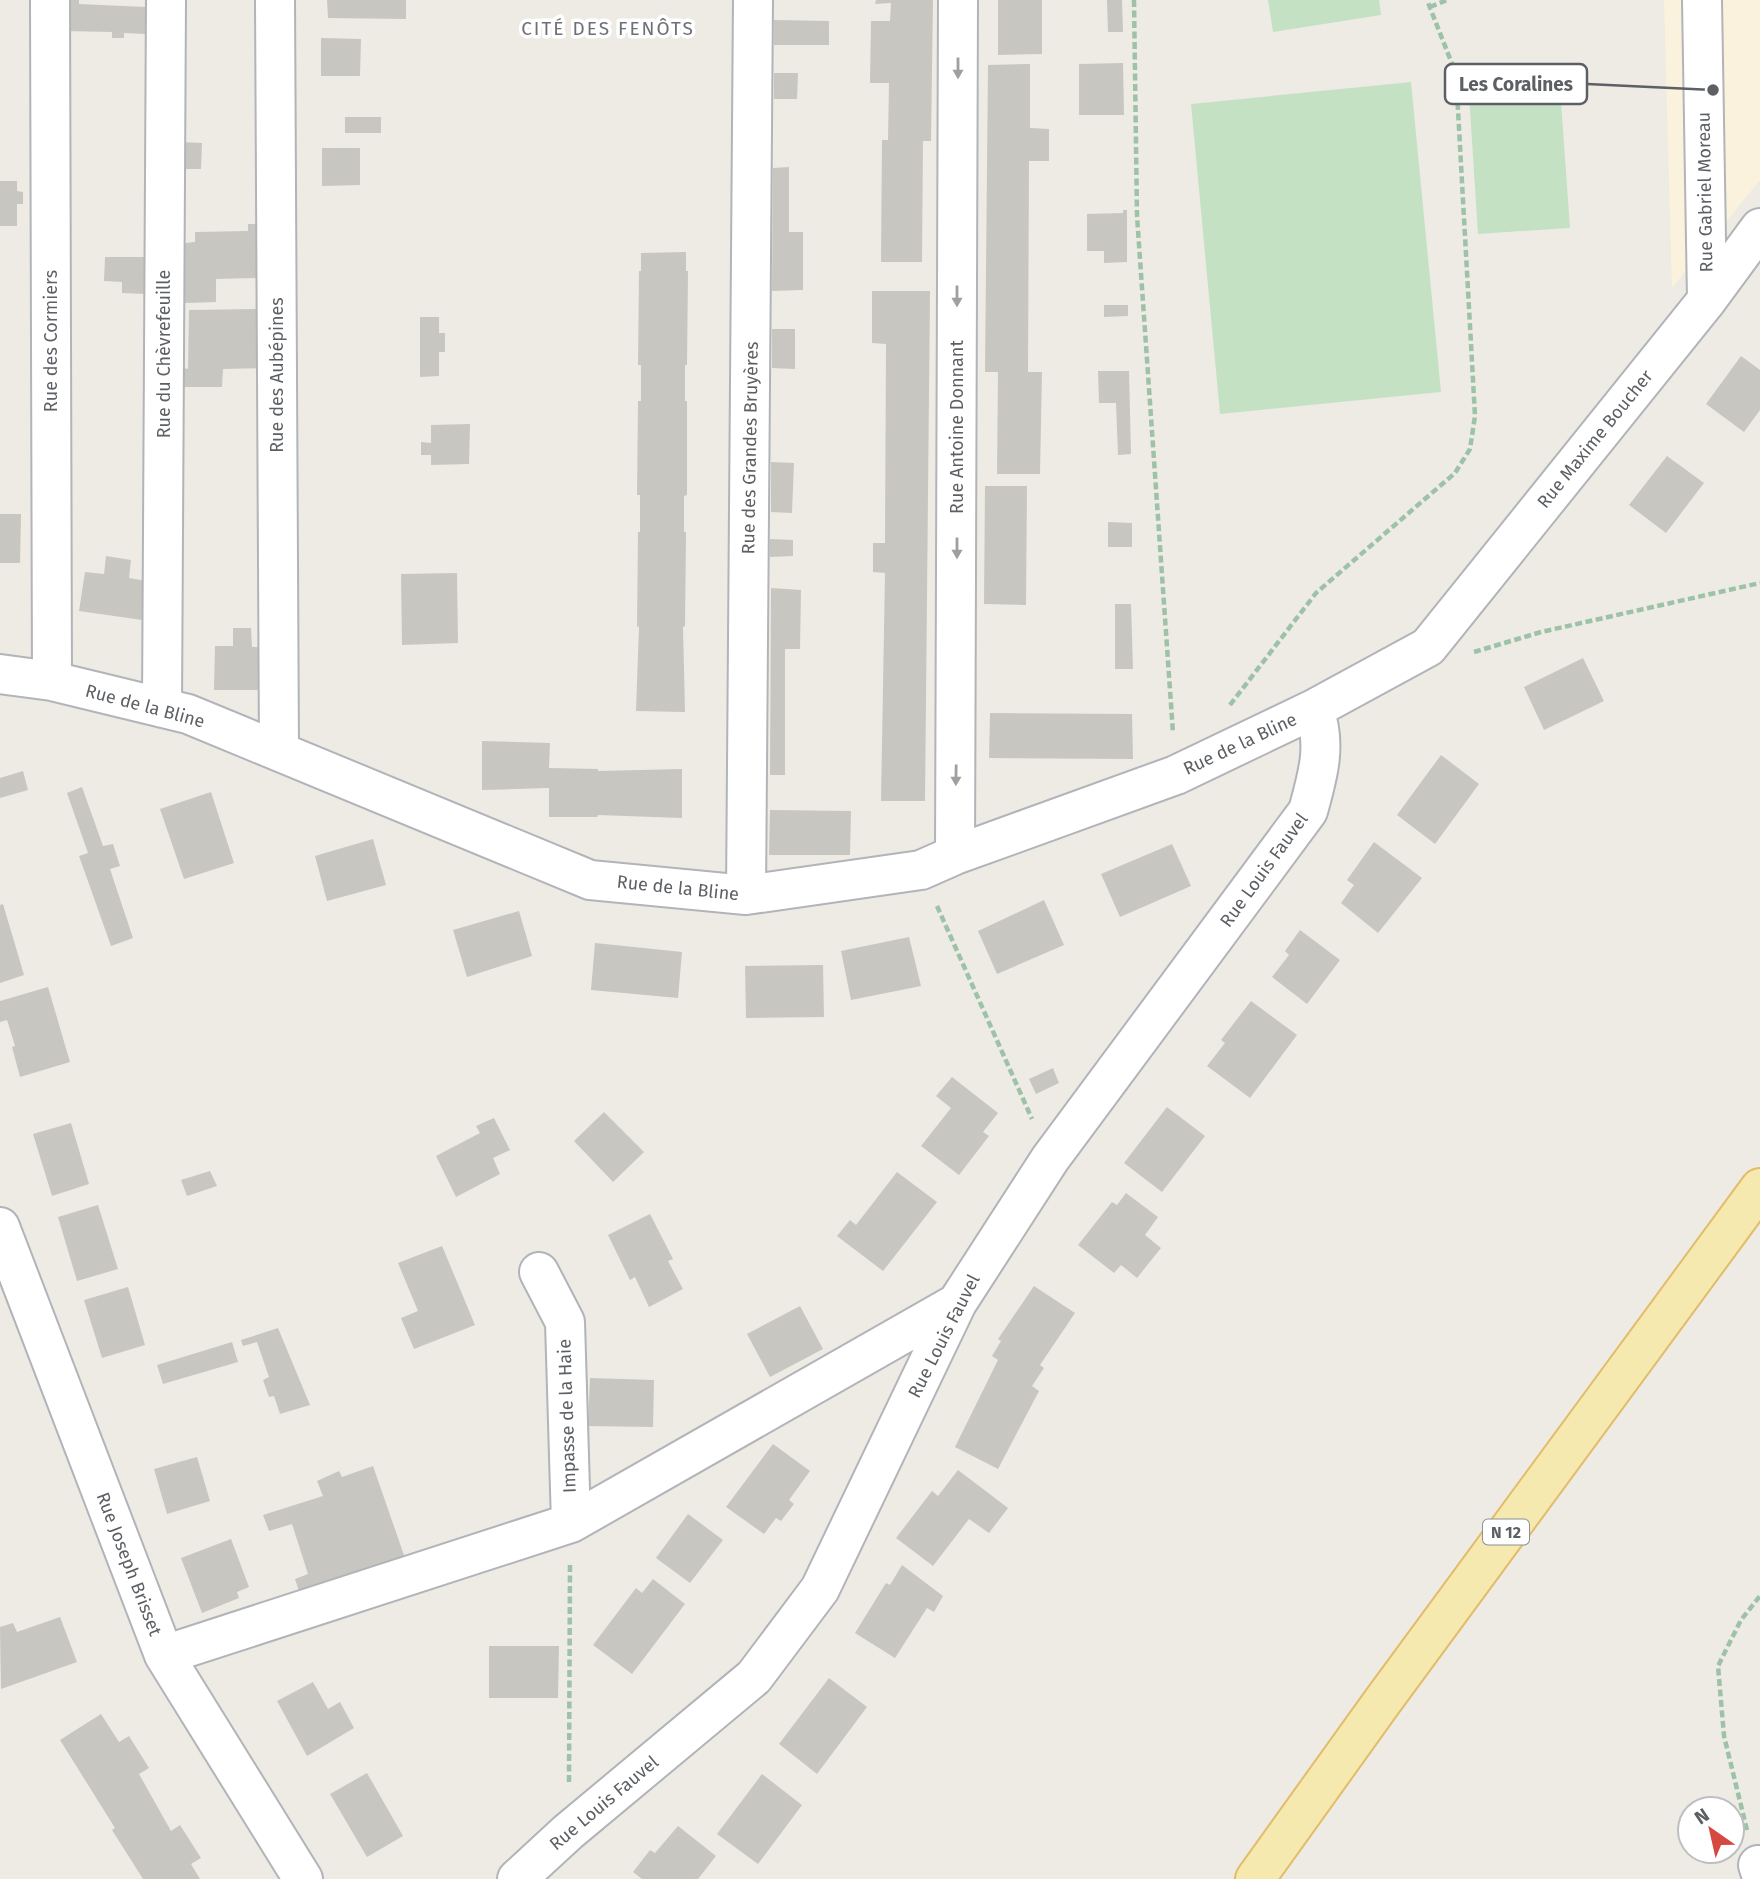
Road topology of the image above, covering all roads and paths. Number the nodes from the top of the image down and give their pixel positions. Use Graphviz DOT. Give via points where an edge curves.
graph roads {
  1 [pos="50,0"];
  2 [pos="166,0"];
  3 [pos="275,0"];
  4 [pos="753,0"];
  5 [pos="958,0"];
  6 [pos="1134,0"];
  7 [pos="1427,0"];
  8 [pos="1447,0"];
  9 [pos="1702,0"];
  10 [pos="1430,7"];
  11 [pos="1760,228"];
  12 [pos="1707,300"];
  13 [pos="1760,583"];
  14 [pos="1428,648"];
  15 [pos="0,674"];
  16 [pos="52,681"];
  17 [pos="162,708"];
  18 [pos="1314,709"];
  19 [pos="1225,710"];
  20 [pos="279,751"];
  21 [pos="1176,775"];
  22 [pos="955,855"];
  23 [pos="920,870"];
  24 [pos="746,895"];
  25 [pos="1049,1159"];
  26 [pos="1760,1188"];
  27 [pos="0,1227"];
  28 [pos="539,1272"];
  29 [pos="957,1303"];
  30 [pos="571,1524"];
  31 [pos="1760,1596"];
  32 [pos="164,1655"];
  33 [pos="568,1832"];
  34 [pos="1759,1868"];
  35 [pos="303,1879"];
  36 [pos="517,1879"];
  37 [pos="1255,1879"];
  1 -- 16 [label="street, Rue des Cormiers"];
  2 -- 17 [label="street, Rue du Chèvrefeuille"];
  3 -- 20 [label="street, Rue des Aubépines"];
  4 -- 24 [label="street, Rue des Grandes Bruyères"];
  5 -- 22 [label="street, Rue Antoine Donnant, one-way"];
  6 -- 21 [label="path" via="1136,216"];
  7 -- 10 [label="path"];
  8 -- 10 [label="path"];
  9 -- 12 [label="street, Rue Gabriel Moreau"];
  10 -- 19 [label="path" via="1456,74 1475,416 1470,449 1455,473 1315,593"];
  11 -- 12 [label="street, Rue Maxime Boucher"];
  12 -- 14 [label="street, Rue Maxime Boucher"];
  13 -- 14 [label="path" via="1541,632 1443,661"];
  14 -- 18 [label="street, Rue de la Bline"];
  15 -- 16 [label="street, Rue de la Bline"];
  16 -- 17 [label="street, Rue de la Bline"];
  17 -- 20 [label="street, Rue de la Bline"];
  18 -- 21 [label="street, Rue de la Bline"];
  18 -- 25 [label="street, Rue Louis Fauvel" via="1320,726 1320,766 1308,811"];
  20 -- 24 [label="street, Rue de la Bline" via="590,880"];
  21 -- 22 [label="street, Rue de la Bline"];
  22 -- 23 [label="street, Rue de la Bline"];
  23 -- 24 [label="street, Rue de la Bline"];
  23 -- 25 [label="path"];
  25 -- 29 [label="street, Rue Louis Fauvel"];
  26 -- 37 [label="main road, N 12"];
  27 -- 32 [label="street, Rue Joseph Brisset"];
  28 -- 30 [label="street, Impasse de la Haie" via="565,1322"];
  29 -- 30 [label="street"];
  29 -- 33 [label="street, Rue Louis Fauvel" via="820,1589 754,1677"];
  30 -- 32 [label="street"];
  30 -- 33 [label="path"];
  31 -- 34 [label="path" via="1741,1620 1718,1666 1724,1736"];
  32 -- 35 [label="street, Rue Joseph Brisset"];
  33 -- 36 [label="street, Rue Louis Fauvel"];
}
